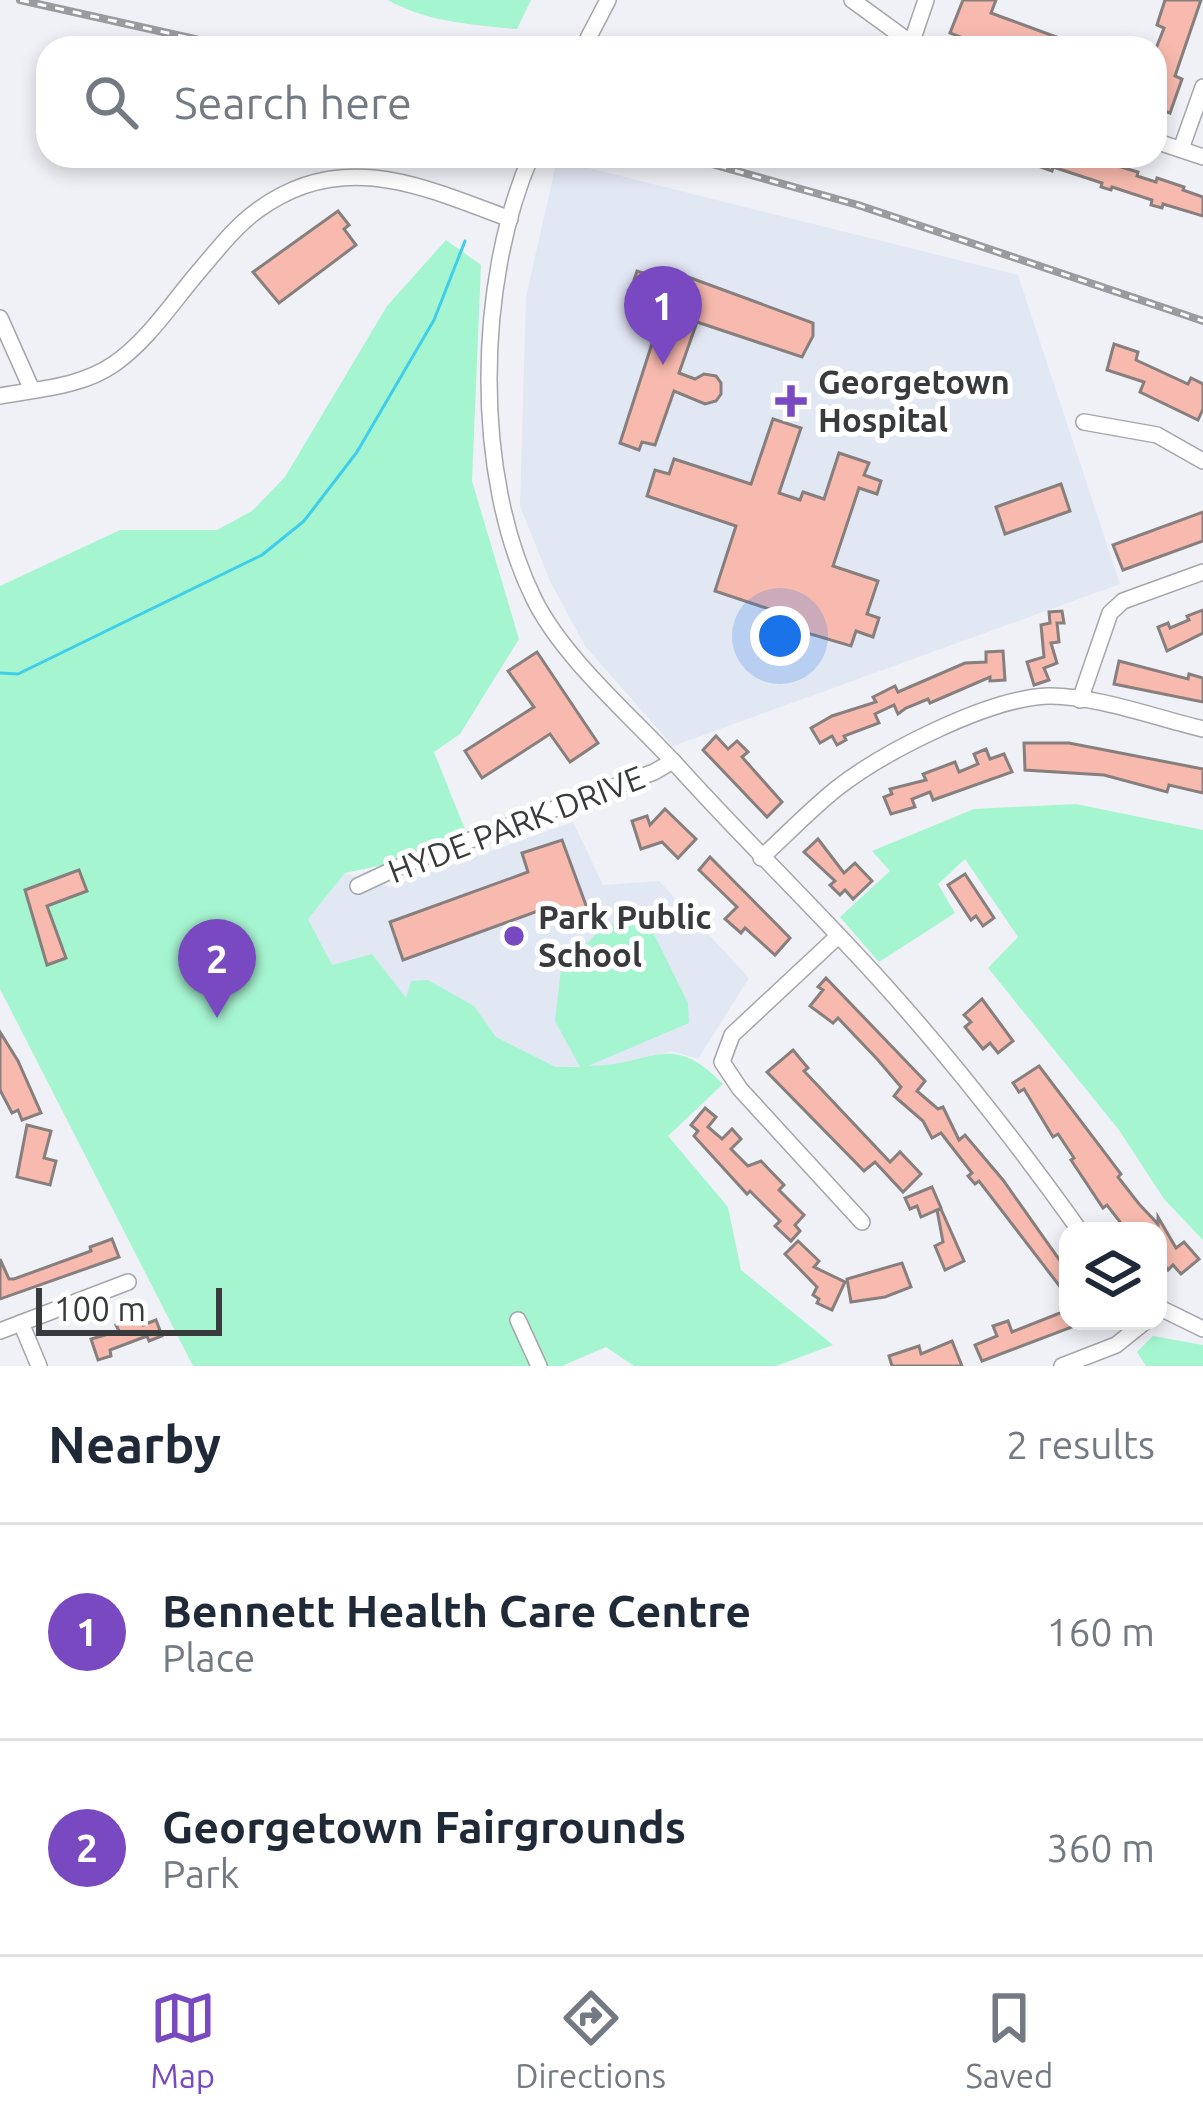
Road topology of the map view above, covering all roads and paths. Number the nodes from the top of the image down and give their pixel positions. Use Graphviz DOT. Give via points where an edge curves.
graph roads {
  1 [pos="608,0"];
  2 [pos="852,0"];
  3 [pos="926,0"];
  4 [pos="589,36"];
  5 [pos="901,36"];
  6 [pos="917,36"];
  7 [pos="1203,86"];
  8 [pos="1167,145"];
  9 [pos="1180,149"];
  10 [pos="1203,157"];
  11 [pos="527,168"];
  12 [pos="510,219"];
  13 [pos="0,318"];
  14 [pos="32,390"];
  15 [pos="0,396"];
  16 [pos="1084,422"];
  17 [pos="1203,461"];
  18 [pos="1203,572"];
  19 [pos="1080,700"];
  20 [pos="1203,729"];
  21 [pos="674,761"];
  22 [pos="761,858"];
  23 [pos="358,886"];
  24 [pos="837,937"];
  25 [pos="862,1222"];
  26 [pos="1075,1222"];
  27 [pos="128,1282"];
  28 [pos="1167,1311"];
  29 [pos="518,1320"];
  30 [pos="21,1323"];
  31 [pos="1203,1329"];
  32 [pos="1135,1330"];
  33 [pos="0,1331"];
  34 [pos="39,1366"];
  35 [pos="539,1366"];
  36 [pos="1062,1366"];
  1 -- 4 [label="street"];
  2 -- 5 [label="street"];
  3 -- 6 [label="street"];
  7 -- 9 [label="street"];
  8 -- 9 [label="street"];
  9 -- 10 [label="street"];
  11 -- 12 [label="street"];
  12 -- 14 [label="street" via="373,175 286,192 254,212 112,365"];
  12 -- 21 [label="street" via="491,342 491,436 504,523 556,634"];
  13 -- 14 [label="street"];
  14 -- 15 [label="street"];
  16 -- 17 [label="street" via="1156,435"];
  18 -- 19 [label="street" via="1110,613"];
  19 -- 20 [label="street"];
  19 -- 22 [label="street" via="1023,698 896,751 838,788"];
  21 -- 22 [label="street"];
  21 -- 23 [label="street, HYDE PARK DRIVE"];
  22 -- 24 [label="street"];
  24 -- 25 [label="street" via="732,1035 722,1062"];
  24 -- 26 [label="street" via="1009,1131"];
  27 -- 30 [label="street"];
  28 -- 31 [label="street"];
  29 -- 35 [label="street"];
  30 -- 33 [label="street"];
  30 -- 34 [label="street"];
  32 -- 36 [label="street"];
}
